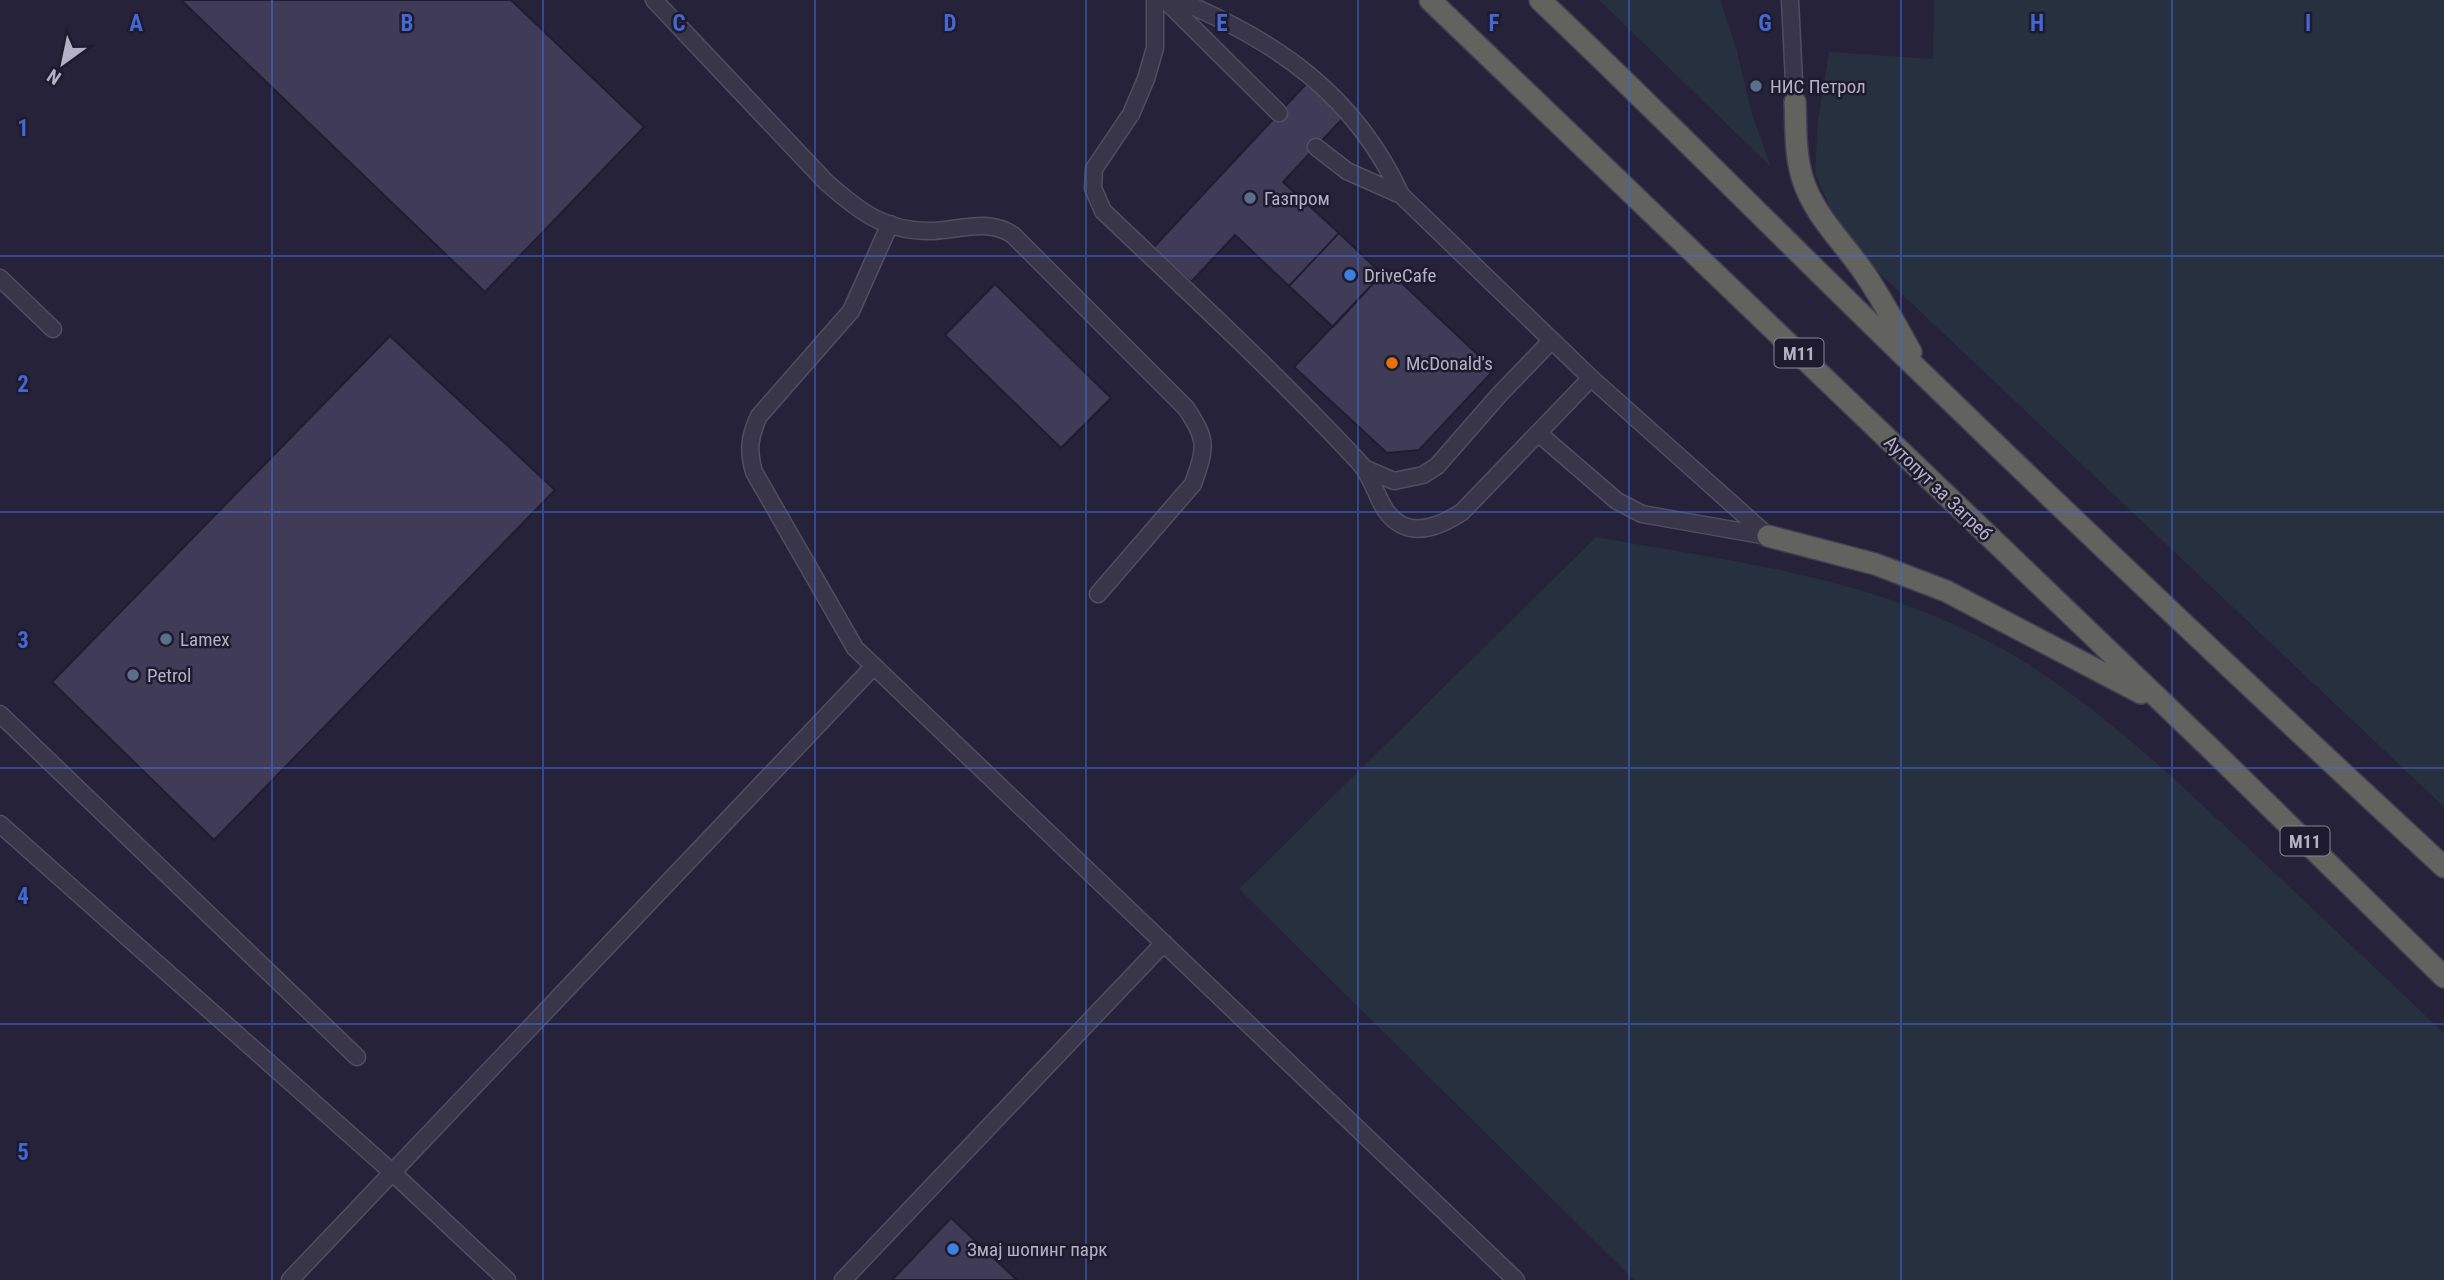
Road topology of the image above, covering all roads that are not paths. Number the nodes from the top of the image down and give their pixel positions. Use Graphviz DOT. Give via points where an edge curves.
graph roads {
  1 [pos="1155,0"];
  2 [pos="1165,0"];
  3 [pos="1178,0"];
  4 [pos="1430,0"];
  5 [pos="1540,0"];
  6 [pos="1790,0"];
  7 [pos="664,3"];
  8 [pos="1795,102"];
  9 [pos="1279,113"];
  10 [pos="1316,147"];
  11 [pos="1401,195"];
  12 [pos="890,224"];
  13 [pos="0,278"];
  14 [pos="53,329"];
  15 [pos="1552,340"];
  16 [pos="1591,378"];
  17 [pos="1926,378"];
  18 [pos="1538,433"];
  19 [pos="1366,469"];
  20 [pos="1768,536"];
  21 [pos="1098,594"];
  22 [pos="874,666"];
  23 [pos="2166,707"];
  24 [pos="0,714"];
  25 [pos="0,824"];
  26 [pos="2444,867"];
  27 [pos="1164,943"];
  28 [pos="2444,977"];
  29 [pos="357,1057"];
  30 [pos="393,1173"];
  31 [pos="290,1280"];
  32 [pos="507,1280"];
  33 [pos="843,1280"];
  34 [pos="1516,1280"];
  1 -- 19 [label="lane" via="1155,48 1131,114 1094,169 1098,200 1103,211"];
  2 -- 9 [label="lane"];
  3 -- 11 [label="lane" via="1224,19 1311,76 1364,130"];
  4 -- 23 [label="highway, Аутопут за Загреб / M11"];
  5 -- 17 [label="highway"];
  6 -- 8 [label="lane"];
  7 -- 12 [label="lane" via="827,182 856,208"];
  8 -- 17 [label="highway" via="1802,177 1813,204 1867,276"];
  10 -- 11 [label="lane" via="1347,171"];
  11 -- 15 [label="lane"];
  12 -- 21 [label="lane" via="933,231 993,226 1013,234 1186,408 1200,429 1204,443 1193,484"];
  12 -- 22 [label="lane" via="851,311 759,416 749,453 754,472 855,648"];
  13 -- 14 [label="lane"];
  15 -- 16 [label="lane"];
  15 -- 19 [label="lane" via="1437,466 1423,475 1394,481"];
  16 -- 18 [label="lane"];
  16 -- 20 [label="lane"];
  17 -- 26 [label="highway"];
  18 -- 19 [label="lane" via="1462,512 1430,527 1411,529 1399,524 1386,512"];
  18 -- 20 [label="lane" via="1617,501 1642,514"];
  20 -- 23 [label="highway" via="1875,564 1946,591"];
  22 -- 27 [label="lane"];
  22 -- 30 [label="lane"];
  23 -- 28 [label="highway, Аутопут за Загреб / M11"];
  24 -- 29 [label="lane"];
  25 -- 30 [label="lane"];
  27 -- 33 [label="lane"];
  27 -- 34 [label="lane"];
  30 -- 31 [label="lane"];
  30 -- 32 [label="lane"];
}
